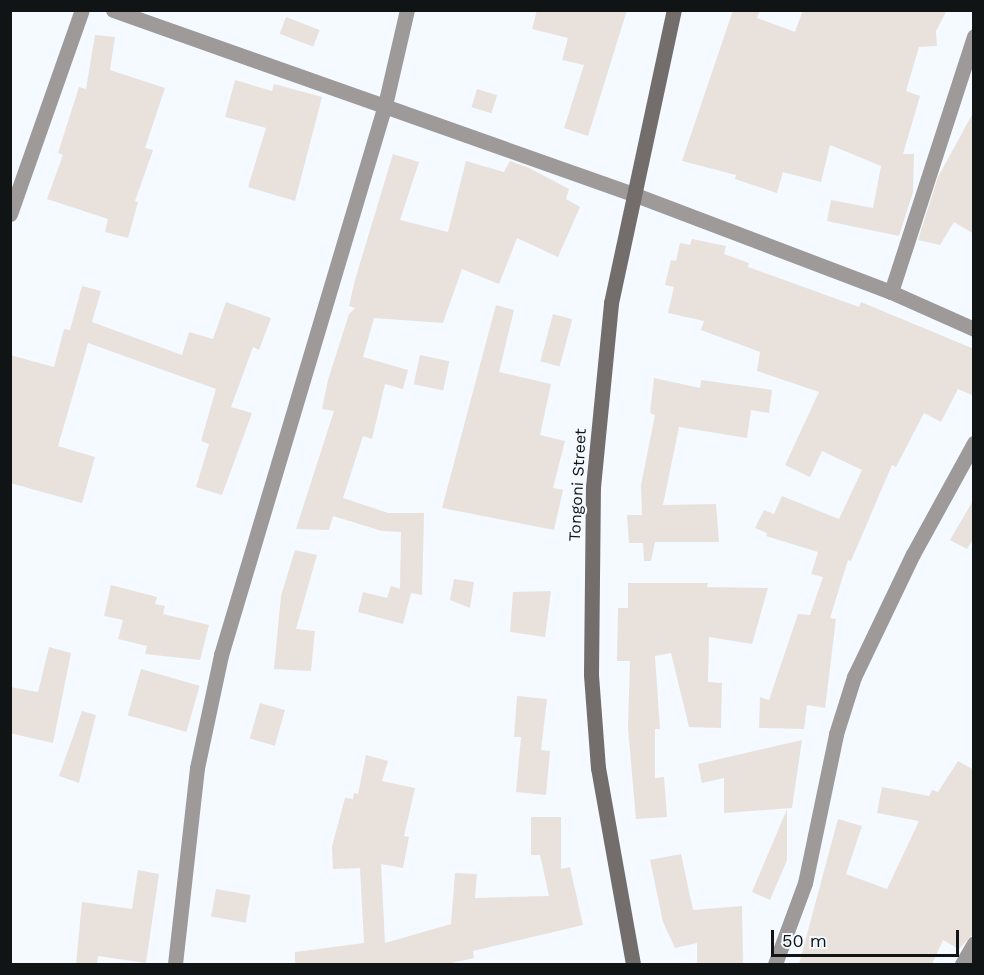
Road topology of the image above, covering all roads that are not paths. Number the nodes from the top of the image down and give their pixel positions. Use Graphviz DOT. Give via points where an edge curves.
graph roads {
  1 [pos="82,10"];
  2 [pos="113,10"];
  3 [pos="407,10"];
  4 [pos="674,10"];
  5 [pos="974,36"];
  6 [pos="385,105"];
  7 [pos="633,194"];
  8 [pos="10,214"];
  9 [pos="891,292"];
  10 [pos="974,329"];
  11 [pos="974,443"];
  12 [pos="974,943"];
  13 [pos="176,964"];
  14 [pos="633,964"];
  15 [pos="775,964"];
  16 [pos="962,964"];
  1 -- 8 [label="street"];
  2 -- 6 [label="street"];
  3 -- 6 [label="street"];
  4 -- 7 [label="street, Tongoni Street"];
  5 -- 9 [label="street"];
  6 -- 7 [label="street"];
  6 -- 13 [label="street" via="221,655 197,768"];
  7 -- 9 [label="street"];
  7 -- 14 [label="street, Tongoni Street" via="610,303 593,487 591,674 598,768"];
  9 -- 10 [label="street"];
  11 -- 15 [label="street" via="913,554 854,677 836,734 805,882"];
  12 -- 16 [label="street"];
}
